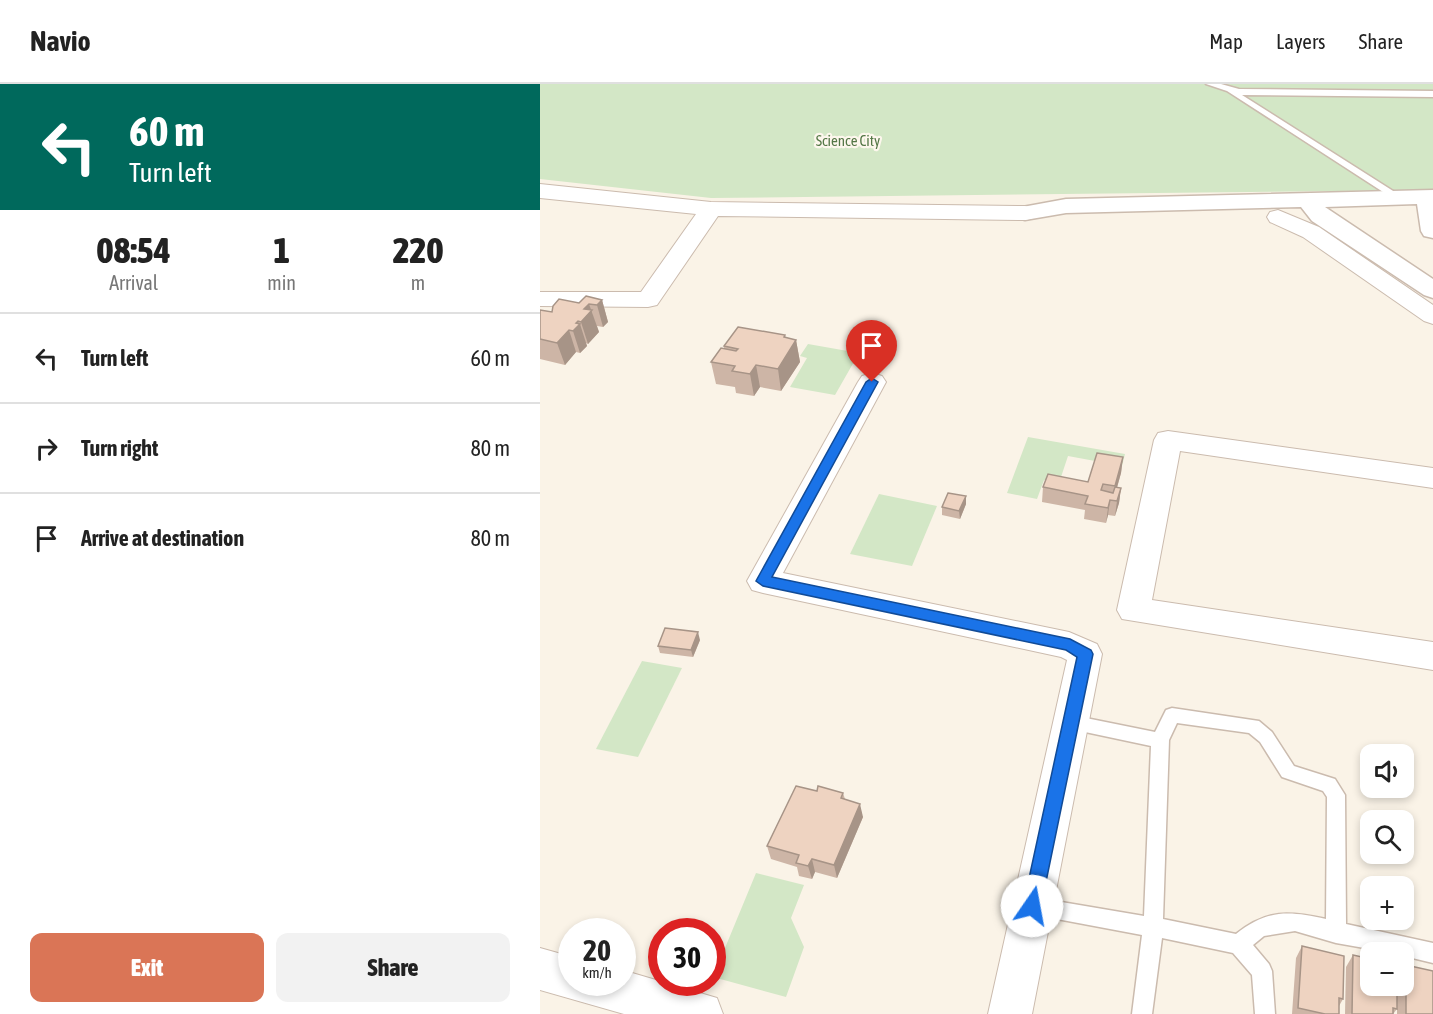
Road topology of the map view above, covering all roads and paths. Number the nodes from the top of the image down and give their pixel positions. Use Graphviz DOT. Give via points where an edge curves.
graph roads {
  1 [pos="1211,84"];
  2 [pos="1228,90"];
  3 [pos="1433,94"];
  4 [pos="540,191"];
  5 [pos="1397,198"];
  6 [pos="1314,208"];
  7 [pos="711,209"];
  8 [pos="1431,211"];
  9 [pos="1025,213"];
  10 [pos="1278,217"];
  11 [pos="1433,290"];
  12 [pos="540,298"];
  13 [pos="1433,316"];
  14 [pos="872,382"];
  15 [pos="1433,478"];
  16 [pos="1433,656"];
  17 [pos="1071,722"];
  18 [pos="1160,740"];
  19 [pos="1032,906"];
  20 [pos="1153,927"];
  21 [pos="1336,933"];
  22 [pos="1239,944"];
  23 [pos="1433,953"];
  24 [pos="540,969"];
  25 [pos="558,974"];
  26 [pos="636,996"];
  27 [pos="701,1014"];
  28 [pos="1010,1014"];
  29 [pos="1142,1014"];
  30 [pos="1265,1014"];
  1 -- 2 [label="lane"];
  2 -- 3 [label="lane"];
  2 -- 5 [label="lane"];
  4 -- 7 [label="street"];
  5 -- 6 [label="street"];
  5 -- 8 [label="street"];
  6 -- 8 [label="street"];
  6 -- 9 [label="street" via="1066,206"];
  6 -- 10 [label="street"];
  6 -- 11 [label="street"];
  7 -- 9 [label="street"];
  7 -- 12 [label="street" via="648,300"];
  9 -- 10 [label="street" via="1071,219"];
  10 -- 13 [label="street" via="1311,232"];
  14 -- 17 [label="street" via="763,581 1070,645 1085,654"];
  15 -- 16 [label="street" via="1168,440 1134,610"];
  17 -- 18 [label="lane"];
  17 -- 19 [label="street"];
  18 -- 20 [label="lane"];
  18 -- 21 [label="lane" via="1172,715 1253,726 1266,737 1288,772 1329,785 1336,795"];
  19 -- 20 [label="lane"];
  19 -- 28 [label="street"];
  20 -- 22 [label="lane"];
  20 -- 29 [label="lane"];
  21 -- 22 [label="lane" via="1295,922 1260,927"];
  21 -- 23 [label="lane"];
  22 -- 30 [label="lane" via="1262,971"];
  24 -- 25 [label="street"];
  26 -- 27 [label="street"];
}
